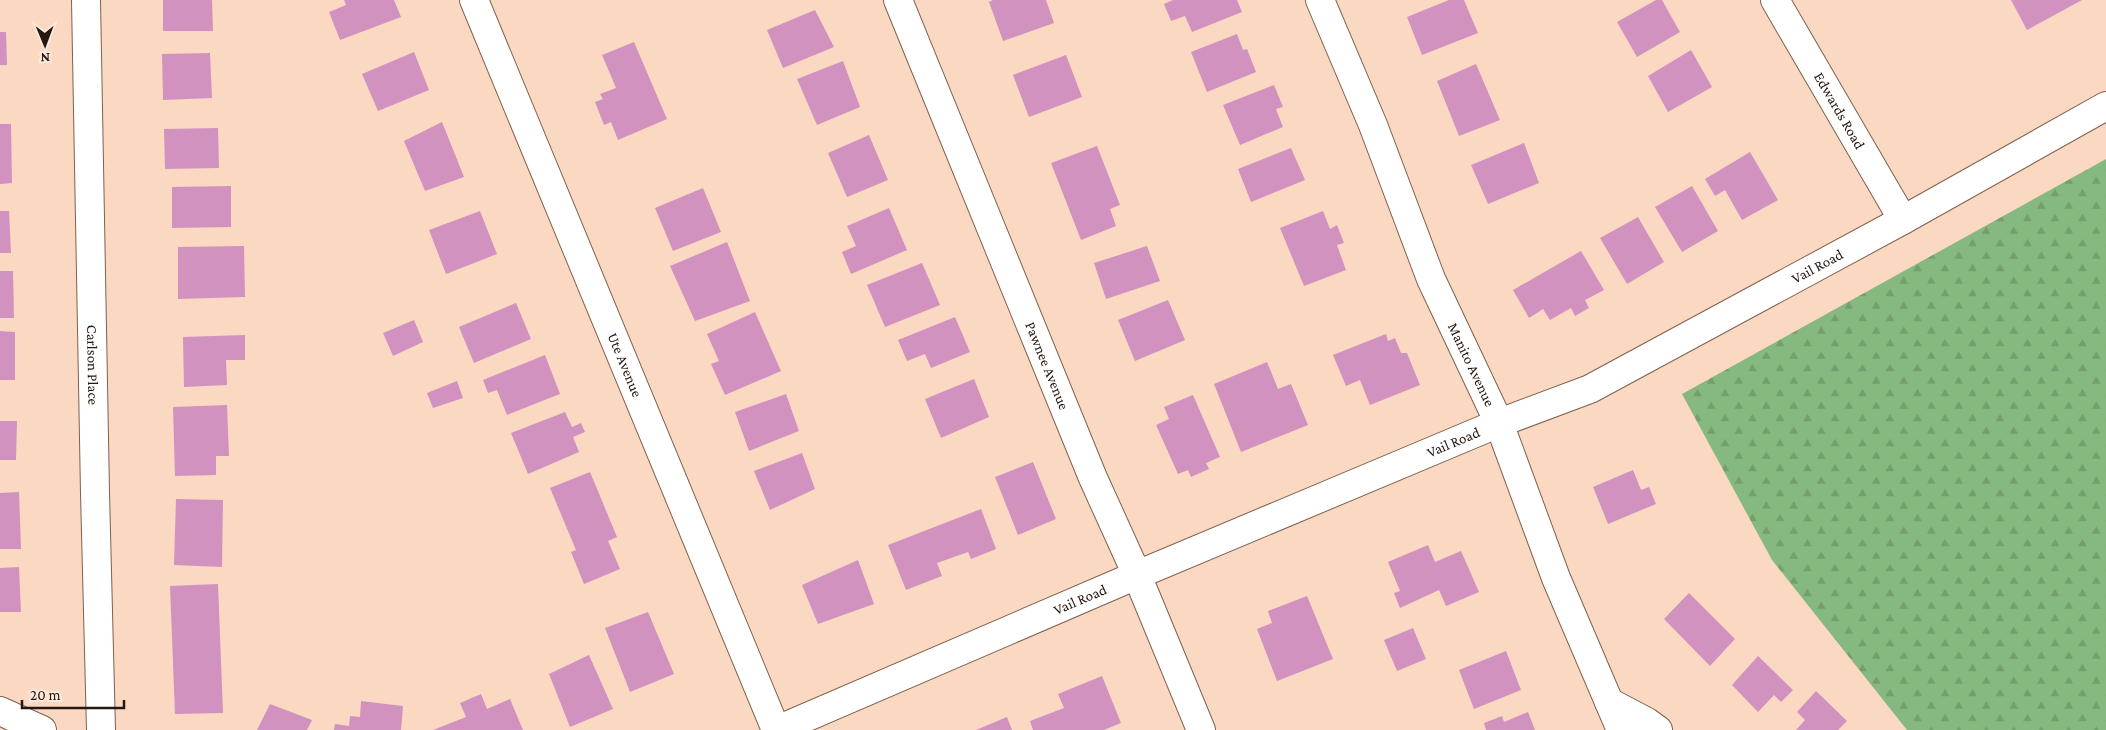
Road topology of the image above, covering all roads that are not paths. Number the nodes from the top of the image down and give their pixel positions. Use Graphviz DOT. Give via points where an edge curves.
graph roads {
  1 [pos="86,0"];
  2 [pos="474,0"];
  3 [pos="898,0"];
  4 [pos="1320,0"];
  5 [pos="1775,0"];
  6 [pos="2106,106"];
  7 [pos="1903,220"];
  8 [pos="1499,423"];
  9 [pos="1137,575"];
  10 [pos="1609,702"];
  11 [pos="0,711"];
  12 [pos="42,730"];
  13 [pos="101,730"];
  14 [pos="776,730"];
  15 [pos="1201,730"];
  16 [pos="1621,730"];
  17 [pos="1658,730"];
  1 -- 13 [label="street, Carlson Place"];
  2 -- 14 [label="street, Ute Avenue"];
  3 -- 9 [label="street, Pawnee Avenue" via="1093,478"];
  4 -- 8 [label="street, Manito Avenue" via="1373,125 1431,279"];
  5 -- 7 [label="street, Edwards Road"];
  6 -- 7 [label="street, Vail Road"];
  7 -- 8 [label="street, Vail Road" via="1590,389"];
  8 -- 9 [label="street, Vail Road"];
  8 -- 10 [label="street, Manito Avenue" via="1556,578"];
  9 -- 14 [label="street, Vail Road"];
  9 -- 15 [label="street, Pawnee Avenue"];
  10 -- 16 [label="street, Manito Avenue"];
  10 -- 17 [label="street"];
  11 -- 12 [label="street"];
}
